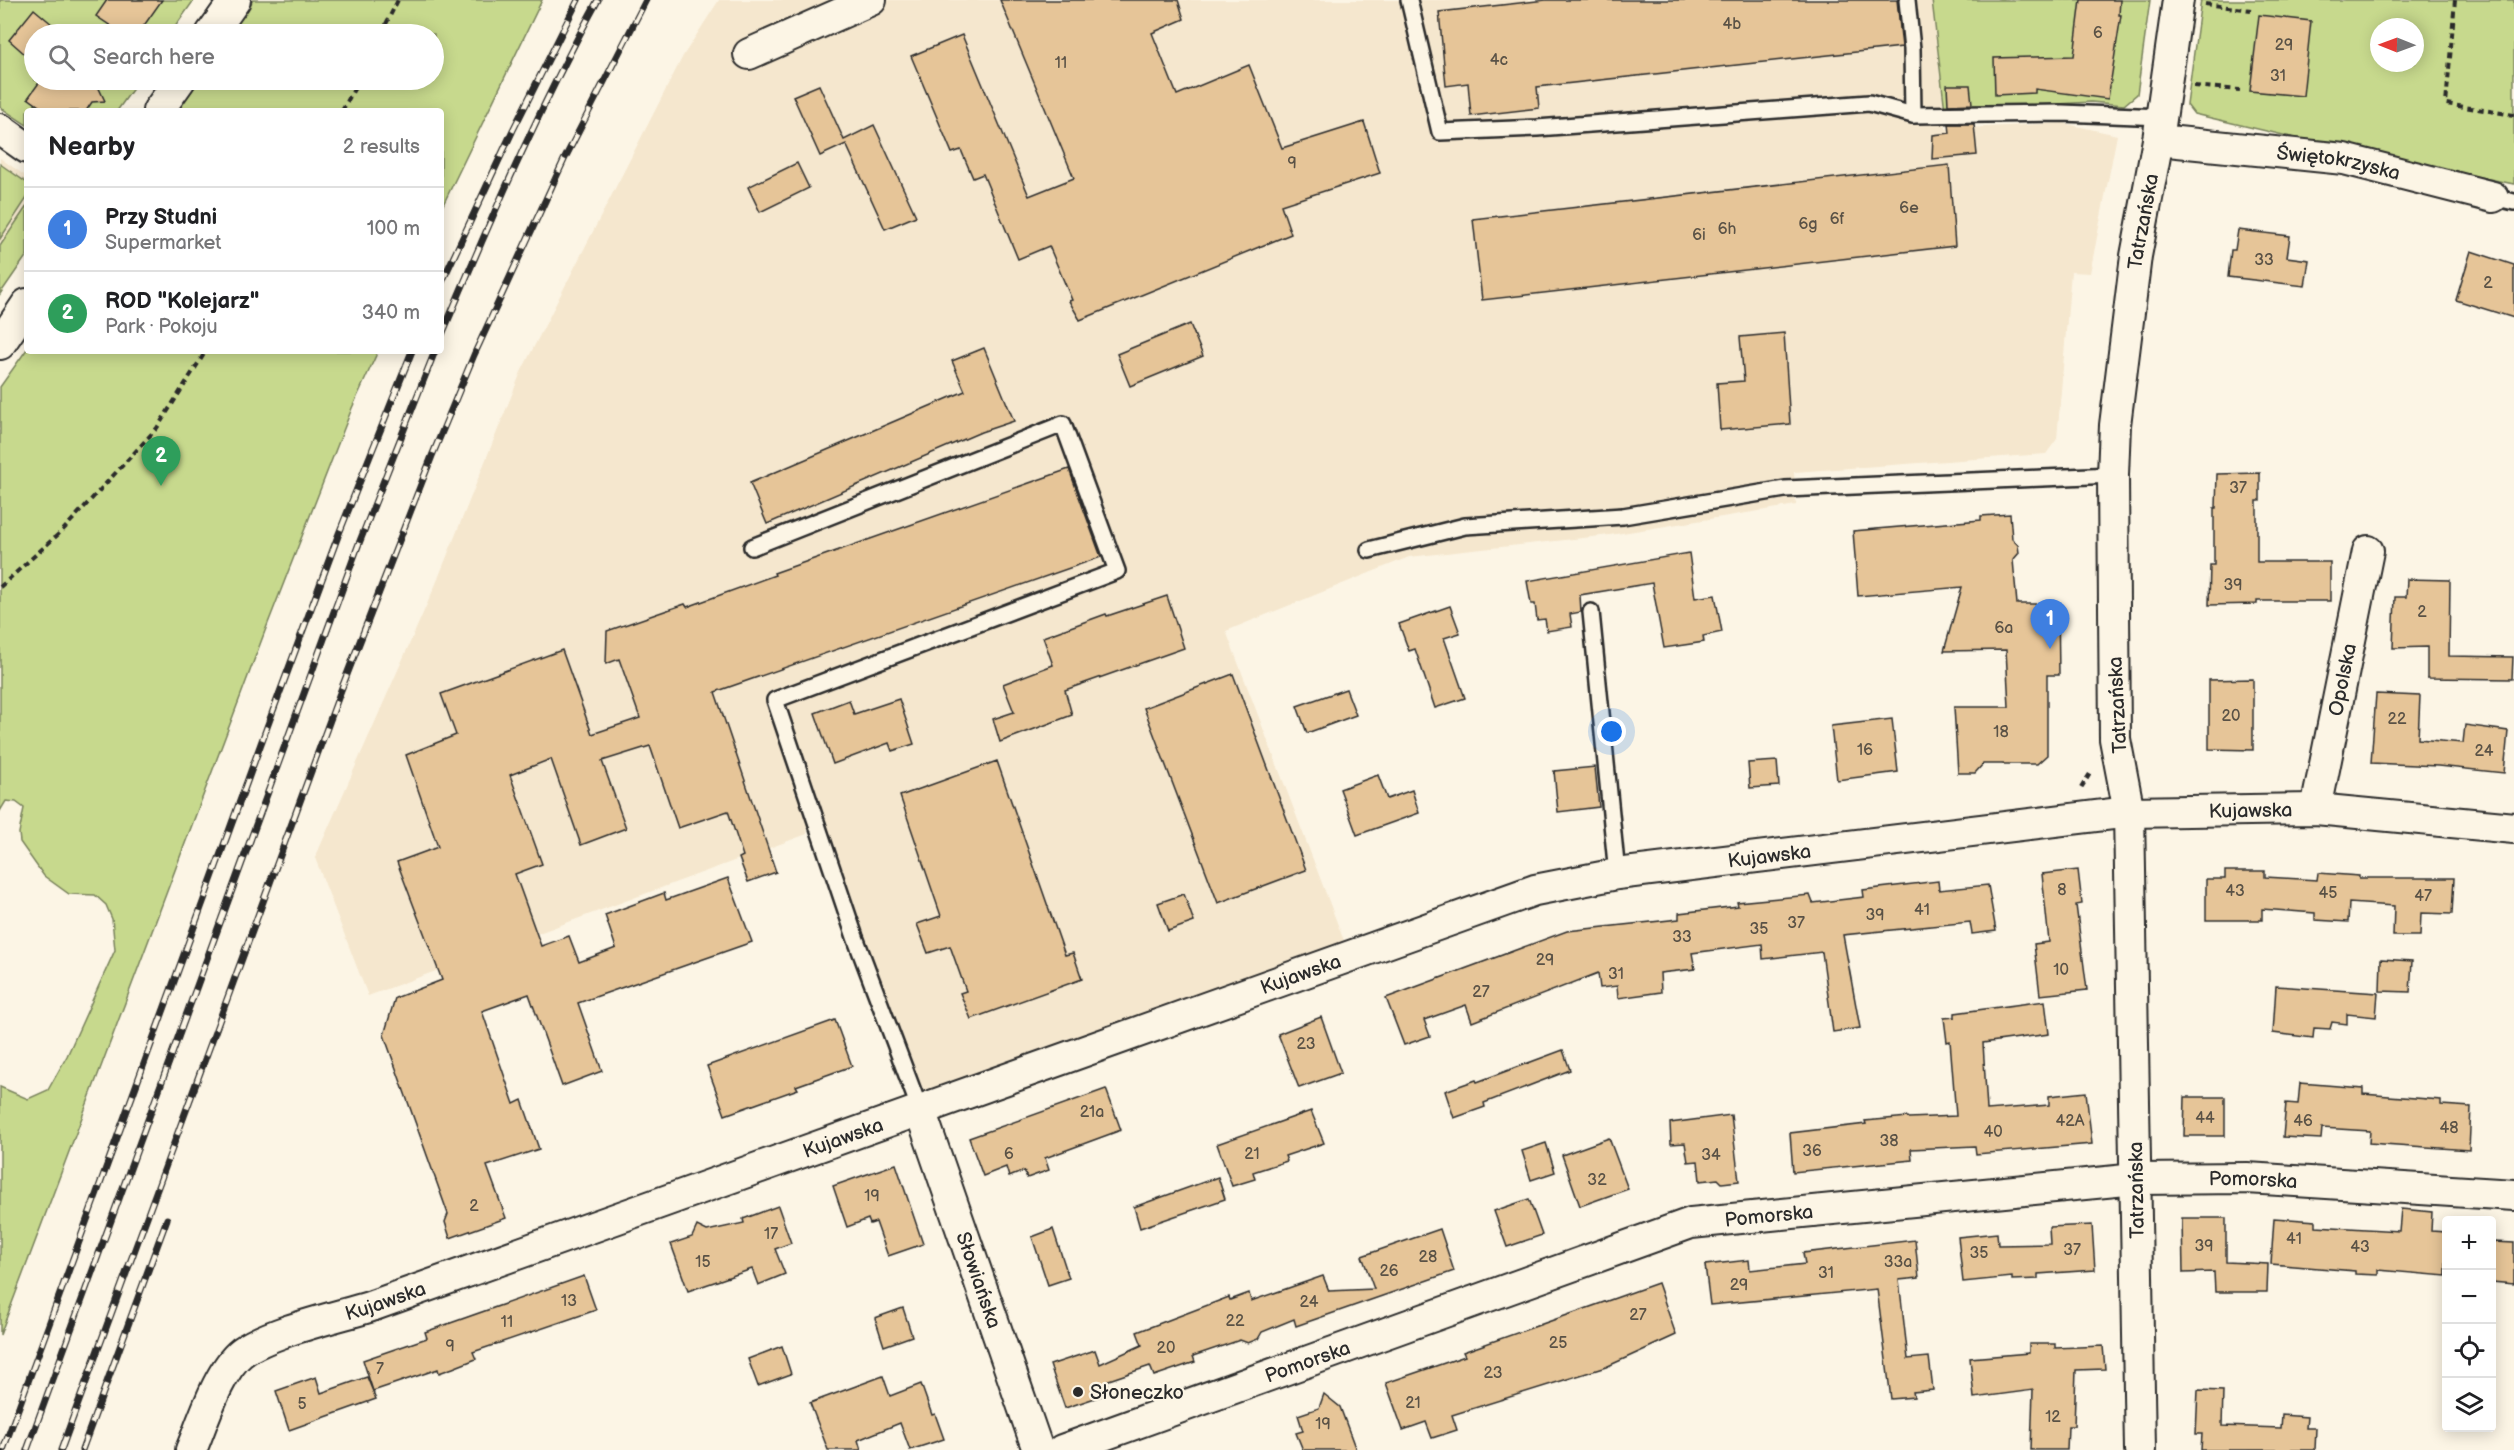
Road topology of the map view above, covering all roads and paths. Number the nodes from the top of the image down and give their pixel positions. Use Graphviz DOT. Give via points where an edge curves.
graph roads {
  1 [pos="235,0"];
  2 [pos="398,0"];
  3 [pos="871,0"];
  4 [pos="1409,0"];
  5 [pos="1906,0"];
  6 [pos="2455,0"];
  7 [pos="2187,2"];
  8 [pos="2251,10"];
  9 [pos="218,24"];
  10 [pos="386,24"];
  11 [pos="748,54"];
  12 [pos="2185,85"];
  13 [pos="173,90"];
  14 [pos="353,90"];
  15 [pos="2240,90"];
  16 [pos="161,108"];
  17 [pos="344,108"];
  18 [pos="1913,115"];
  19 [pos="2514,115"];
  20 [pos="0,129"];
  21 [pos="2160,129"];
  22 [pos="24,146"];
  23 [pos="2504,200"];
  24 [pos="24,308"];
  25 [pos="0,344"];
  26 [pos="204,354"];
  27 [pos="2114,475"];
  28 [pos="752,547"];
  29 [pos="1369,550"];
  30 [pos="2368,551"];
  31 [pos="0,587"];
  32 [pos="1591,612"];
  33 [pos="2316,809"];
  34 [pos="2128,812"];
  35 [pos="2514,828"];
  36 [pos="1617,874"];
  37 [pos="920,1110"];
  38 [pos="2136,1179"];
  39 [pos="2514,1195"];
  40 [pos="191,1450"];
  41 [pos="1038,1450"];
  42 [pos="1062,1450"];
  43 [pos="2140,1450"];
  1 -- 9 [label="street"];
  2 -- 10 [label="path"];
  3 -- 11 [label="street"];
  4 -- 18 [label="lane" via="1440,132 1869,103"];
  5 -- 18 [label="lane" via="1912,49"];
  6 -- 19 [label="path" via="2446,104"];
  7 -- 8 [label="path"];
  7 -- 21 [label="street, Tatrzańska"];
  12 -- 15 [label="path"];
  13 -- 16 [label="street"];
  14 -- 17 [label="path"];
  18 -- 21 [label="lane" via="2062,113"];
  20 -- 22 [label="street"];
  21 -- 23 [label="street, Świętokrzyska" via="2344,159"];
  21 -- 27 [label="street, Tatrzańska" via="2136,256 2115,425"];
  24 -- 25 [label="street"];
  26 -- 31 [label="path" via="157,428 63,530"];
  27 -- 29 [label="lane" via="1785,489 1623,516 1465,526"];
  27 -- 34 [label="street, Tatrzańska" via="2115,739"];
  28 -- 37 [label="lane" via="1063,424 1117,571 774,700 855,937"];
  30 -- 33 [label="street, Opolska"];
  32 -- 36 [label="lane"];
  33 -- 34 [label="street, Kujawska"];
  33 -- 35 [label="street, Kujawska"];
  34 -- 36 [label="street, Kujawska"];
  34 -- 38 [label="street, Tatrzańska"];
  36 -- 37 [label="street, Kujawska" via="1535,890"];
  37 -- 40 [label="street, Kujawska" via="266,1339 242,1352 223,1376"];
  37 -- 41 [label="street, Słowiańska"];
  38 -- 39 [label="street, Pomorska" via="2247,1178"];
  38 -- 42 [label="street, Pomorska" via="1691,1223"];
  38 -- 43 [label="street, Tatrzańska"];
}
